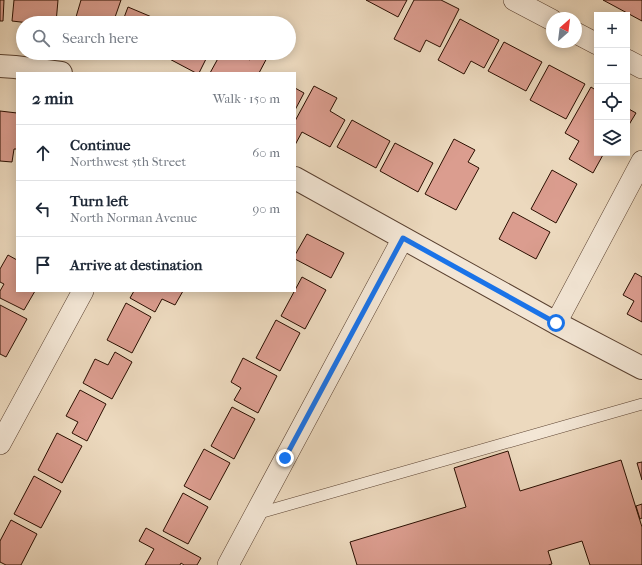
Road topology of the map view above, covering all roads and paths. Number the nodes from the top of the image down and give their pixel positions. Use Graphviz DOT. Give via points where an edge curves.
graph roads {
  1 [pos="514,0"];
  2 [pos="546,17"];
  3 [pos="582,36"];
  4 [pos="594,42"];
  5 [pos="630,62"];
  6 [pos="0,66"];
  7 [pos="642,68"];
  8 [pos="54,72"];
  9 [pos="642,161"];
  10 [pos="296,179"];
  11 [pos="403,238"];
  12 [pos="82,292"];
  13 [pos="556,323"];
  14 [pos="642,368"];
  15 [pos="642,404"];
  16 [pos="0,444"];
  17 [pos="255,514"];
  18 [pos="228,565"];
  1 -- 2 [label="street"];
  3 -- 4 [label="street"];
  5 -- 7 [label="street"];
  6 -- 8 [label="street"];
  9 -- 13 [label="street"];
  10 -- 11 [label="street"];
  11 -- 13 [label="street"];
  11 -- 17 [label="street"];
  12 -- 16 [label="street"];
  13 -- 14 [label="street"];
  15 -- 17 [label="lane"];
  17 -- 18 [label="street"];
}
